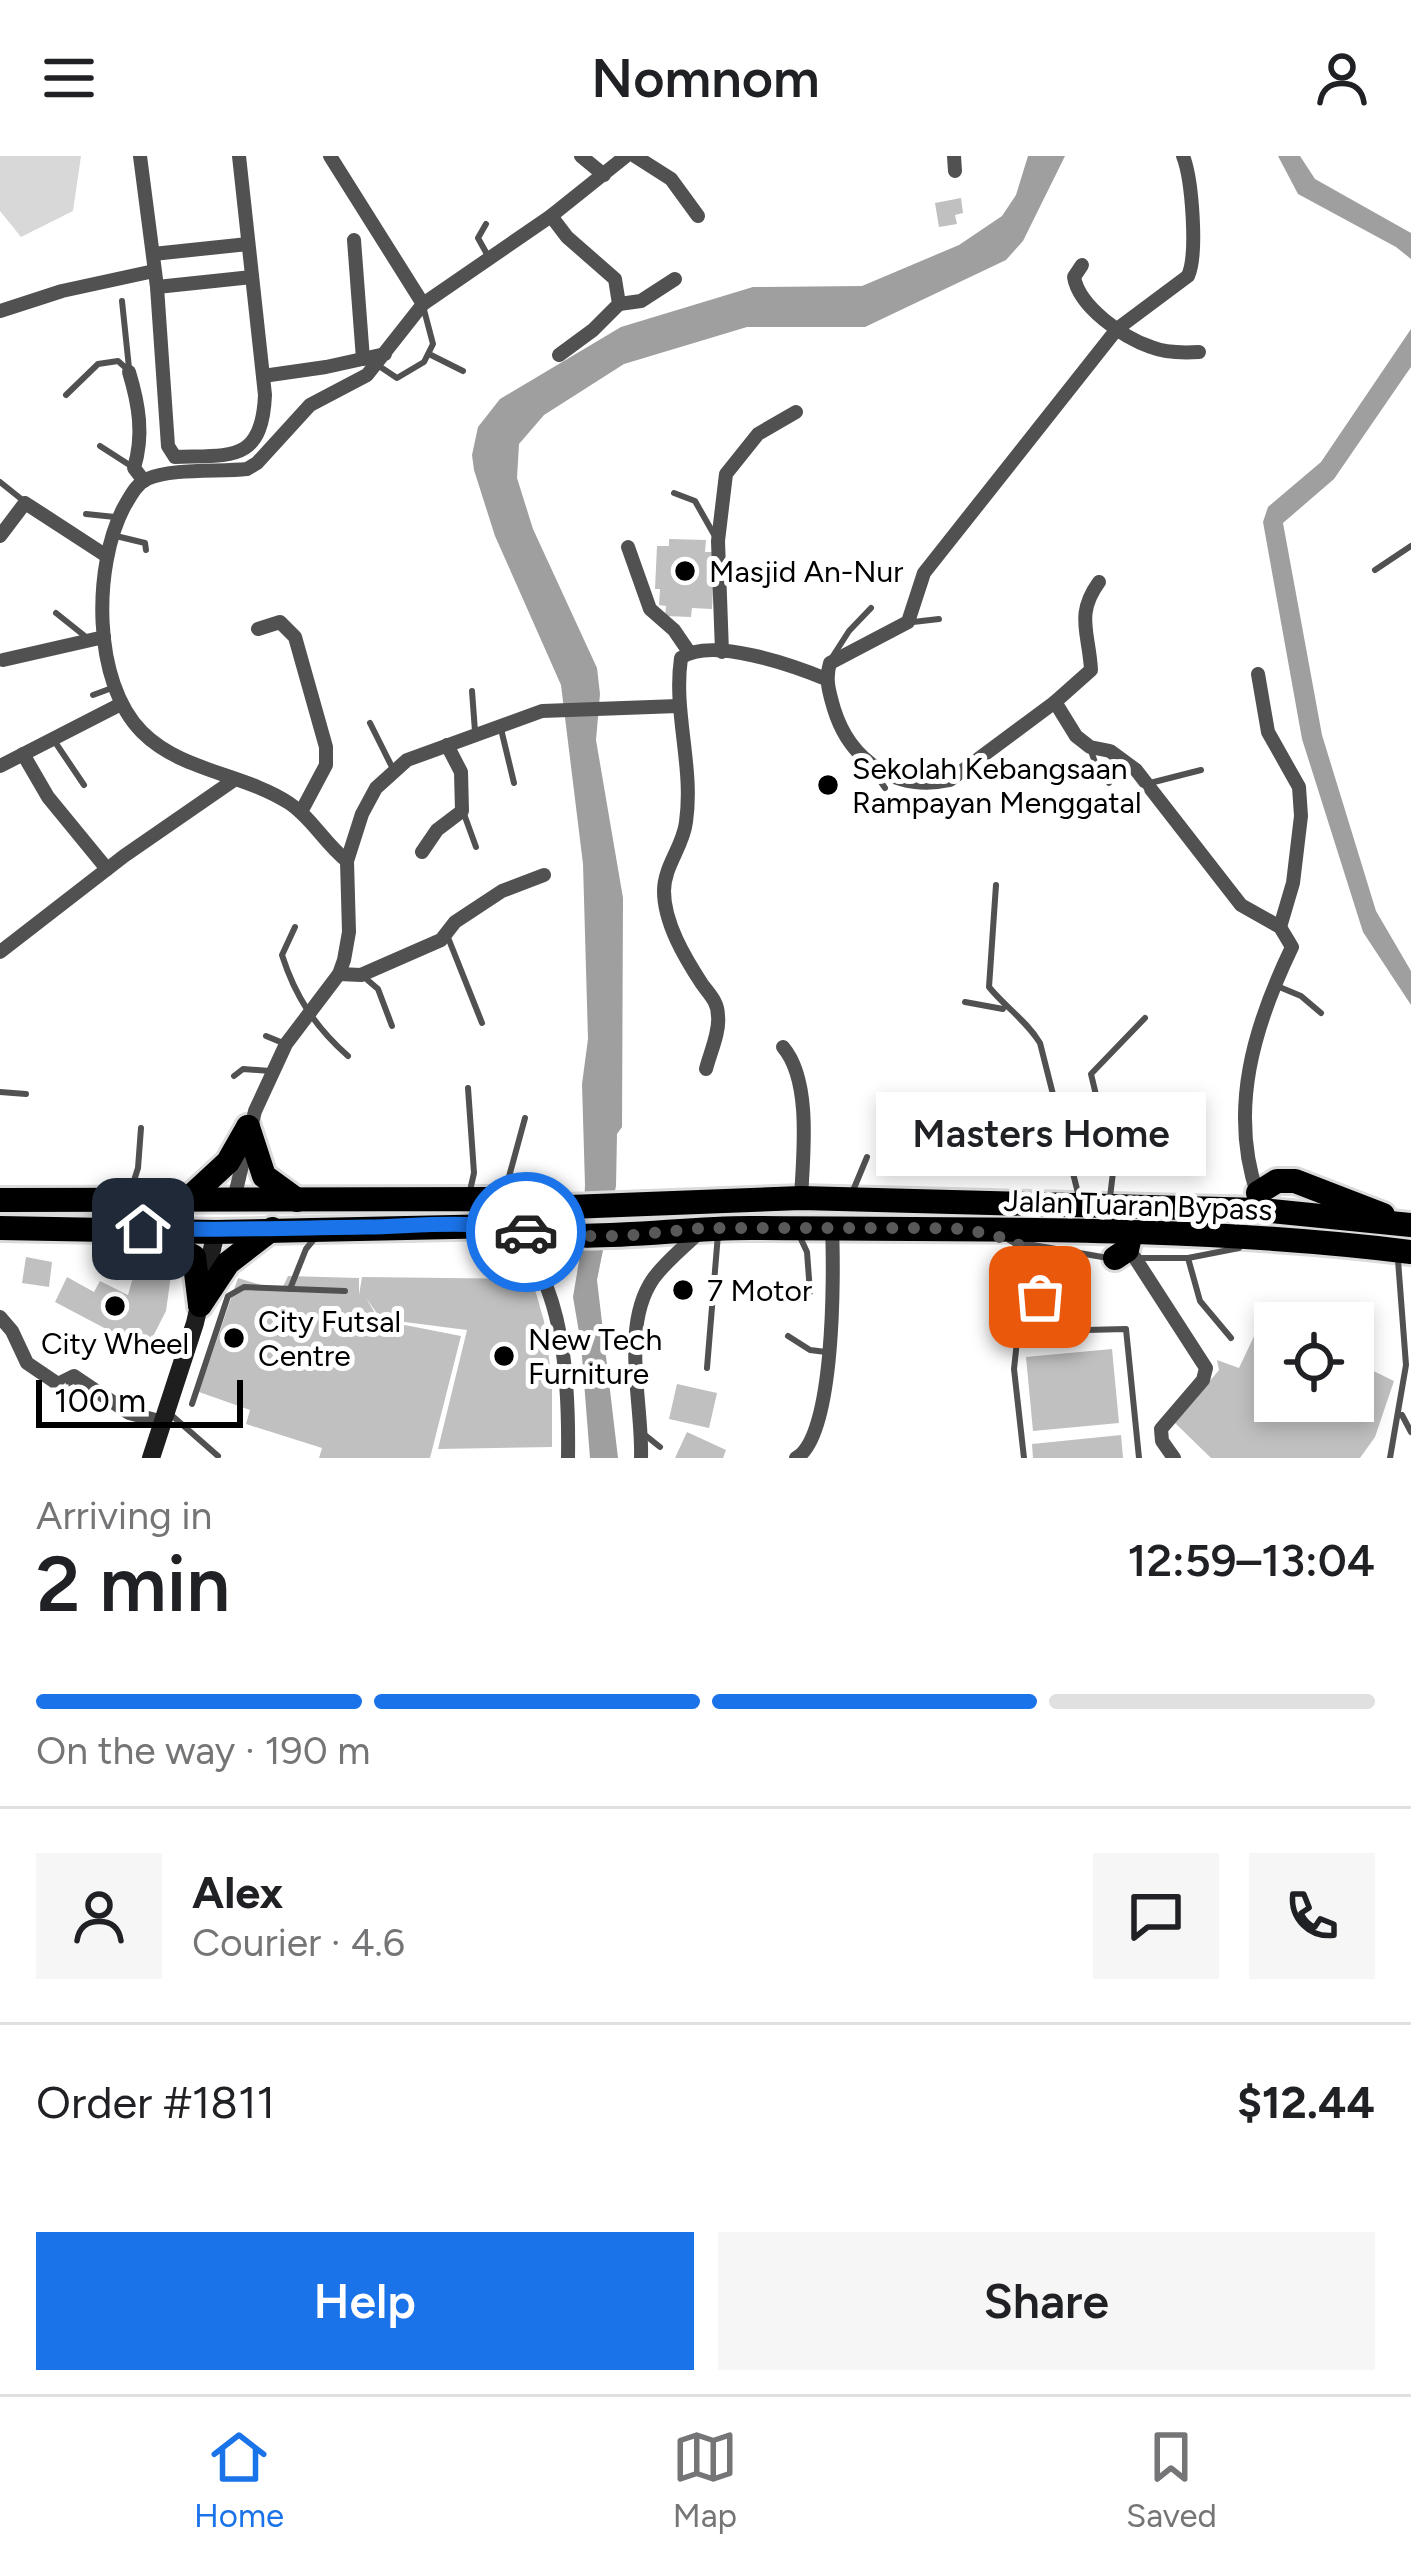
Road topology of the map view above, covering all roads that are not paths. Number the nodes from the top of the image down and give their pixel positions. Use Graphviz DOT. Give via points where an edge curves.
graph roads {
  1 [pos="140,156"];
  2 [pos="239,156"];
  3 [pos="330,156"];
  4 [pos="581,156"];
  5 [pos="631,156"];
  6 [pos="1183,156"];
  7 [pos="604,175"];
  8 [pos="550,215"];
  9 [pos="698,217"];
  10 [pos="487,224"];
  11 [pos="354,240"];
  12 [pos="248,244"];
  13 [pos="153,254"];
  14 [pos="489,256"];
  15 [pos="1082,266"];
  16 [pos="154,271"];
  17 [pos="252,277"];
  18 [pos="675,279"];
  19 [pos="157,287"];
  20 [pos="122,301"];
  21 [pos="423,304"];
  22 [pos="619,304"];
  23 [pos="0,311"];
  24 [pos="1117,329"];
  25 [pos="1199,352"];
  26 [pos="429,354"];
  27 [pos="559,355"];
  28 [pos="375,359"];
  29 [pos="464,370"];
  30 [pos="129,371"];
  31 [pos="263,376"];
  32 [pos="66,395"];
  33 [pos="796,412"];
  34 [pos="100,446"];
  35 [pos="139,475"];
  36 [pos="0,482"];
  37 [pos="674,494"];
  38 [pos="25,503"];
  39 [pos="86,514"];
  40 [pos="118,518"];
  41 [pos="0,536"];
  42 [pos="113,536"];
  43 [pos="718,542"];
  44 [pos="1411,546"];
  45 [pos="628,547"];
  46 [pos="146,550"];
  47 [pos="105,555"];
  48 [pos="1375,570"];
  49 [pos="1100,582"];
  50 [pos="872,608"];
  51 [pos="56,613"];
  52 [pos="939,619"];
  53 [pos="908,622"];
  54 [pos="258,628"];
  55 [pos="96,638"];
  56 [pos="688,652"];
  57 [pos="722,652"];
  58 [pos="4,660"];
  59 [pos="830,662"];
  60 [pos="1258,674"];
  61 [pos="826,680"];
  62 [pos="116,687"];
  63 [pos="472,691"];
  64 [pos="93,695"];
  65 [pos="1055,702"];
  66 [pos="121,704"];
  67 [pos="678,706"];
  68 [pos="370,723"];
  69 [pos="500,726"];
  70 [pos="476,734"];
  71 [pos="51,736"];
  72 [pos="447,745"];
  73 [pos="1090,747"];
  74 [pos="23,754"];
  75 [pos="0,766"];
  76 [pos="870,766"];
  77 [pos="393,770"];
  78 [pos="1201,770"];
  79 [pos="234,780"];
  80 [pos="514,783"];
  81 [pos="1108,783"];
  82 [pos="1146,784"];
  83 [pos="84,785"];
  84 [pos="885,788"];
  85 [pos="462,811"];
  86 [pos="301,812"];
  87 [pos="476,847"];
  88 [pos="422,851"];
  89 [pos="347,861"];
  90 [pos="107,869"];
  91 [pos="544,875"];
  92 [pos="996,885"];
  93 [pos="295,927"];
  94 [pos="1280,927"];
  95 [pos="447,935"];
  96 [pos="0,952"];
  97 [pos="339,974"];
  98 [pos="361,975"];
  99 [pos="1274,985"];
  100 [pos="965,1002"];
  101 [pos="1006,1009"];
  102 [pos="309,1012"];
  103 [pos="1321,1013"];
  104 [pos="1145,1018"];
  105 [pos="482,1023"];
  106 [pos="392,1026"];
  107 [pos="266,1036"];
  108 [pos="286,1044"];
  109 [pos="783,1047"];
  110 [pos="348,1056"];
  111 [pos="706,1069"];
  112 [pos="273,1072"];
  113 [pos="234,1076"];
  114 [pos="469,1088"];
  115 [pos="0,1092"];
  116 [pos="26,1094"];
  117 [pos="1131,1110"];
  118 [pos="525,1118"];
  119 [pos="248,1127"];
  120 [pos="141,1128"];
  121 [pos="1117,1139"];
  122 [pos="867,1157"];
  123 [pos="129,1197"];
  124 [pos="1,1198"];
  125 [pos="189,1198"];
  126 [pos="468,1198"];
  127 [pos="802,1198"];
  128 [pos="234,1199"];
  129 [pos="503,1199"];
  130 [pos="296,1200"];
  131 [pos="848,1202"];
  132 [pos="1259,1202"];
  133 [pos="1094,1206"];
  134 [pos="500,1226"];
  135 [pos="325,1227"];
  136 [pos="0,1228"];
  137 [pos="274,1228"];
  138 [pos="712,1228"];
  139 [pos="796,1228"];
  140 [pos="143,1229"];
  141 [pos="832,1229"];
  142 [pos="966,1229"];
  143 [pos="216,1232"];
  144 [pos="1406,1238"];
  145 [pos="1277,1239"];
  146 [pos="1016,1241"];
  147 [pos="1125,1250"];
  148 [pos="1087,1256"];
  149 [pos="1188,1258"];
  150 [pos="290,1289"];
  151 [pos="345,1291"];
  152 [pos="811,1292"];
  153 [pos="1040,1297"];
  154 [pos="200,1305"];
  155 [pos="0,1317"];
  156 [pos="1046,1331"];
  157 [pos="788,1336"];
  158 [pos="1231,1338"];
  159 [pos="830,1352"];
  160 [pos="707,1368"];
  161 [pos="192,1404"];
  162 [pos="1400,1412"];
  163 [pos="165,1416"];
  164 [pos="1411,1432"];
  165 [pos="642,1433"];
  166 [pos="660,1447"];
  167 [pos="218,1456"];
  168 [pos="151,1458"];
  169 [pos="568,1458"];
  170 [pos="641,1458"];
  171 [pos="796,1458"];
  172 [pos="1024,1458"];
  173 [pos="1139,1458"];
  174 [pos="1174,1458"];
  175 [pos="1390,1458"];
  1 -- 13 [label="street"];
  2 -- 12 [label="street"];
  3 -- 21 [label="street"];
  4 -- 7 [label="street"];
  5 -- 7 [label="street"];
  5 -- 9 [label="street" via="670,179"];
  6 -- 24 [label="street" via="1188,277"];
  7 -- 8 [label="street"];
  8 -- 14 [label="street"];
  8 -- 22 [label="street" via="567,237 622,273"];
  10 -- 14 [label="lane" via="478,238"];
  11 -- 28 [label="street"];
  12 -- 13 [label="street"];
  12 -- 17 [label="street"];
  13 -- 16 [label="street"];
  14 -- 21 [label="street"];
  15 -- 24 [label="street" via="1074,277 1078,291"];
  16 -- 19 [label="street"];
  16 -- 23 [label="street"];
  17 -- 19 [label="street"];
  17 -- 31 [label="street"];
  18 -- 22 [label="street"];
  19 -- 31 [label="street" via="172,456 245,450 262,431"];
  20 -- 30 [label="lane"];
  21 -- 26 [label="lane" via="434,344"];
  21 -- 28 [label="street"];
  22 -- 27 [label="street"];
  24 -- 25 [label="street" via="1149,347"];
  24 -- 53 [label="street" via="924,573"];
  26 -- 28 [label="lane" via="397,378"];
  26 -- 29 [label="lane"];
  28 -- 31 [label="street"];
  28 -- 35 [label="street" via="358,382 310,405 247,469"];
  30 -- 32 [label="lane" via="108,361"];
  30 -- 35 [label="street" via="140,413"];
  33 -- 43 [label="street" via="758,434 726,474"];
  34 -- 35 [label="lane"];
  35 -- 40 [label="street"];
  36 -- 38 [label="lane"];
  37 -- 43 [label="lane" via="695,501"];
  38 -- 41 [label="street"];
  38 -- 47 [label="street"];
  39 -- 40 [label="lane"];
  40 -- 42 [label="street"];
  42 -- 46 [label="lane" via="145,543"];
  42 -- 47 [label="street"];
  43 -- 57 [label="street"];
  44 -- 48 [label="lane"];
  45 -- 56 [label="street" via="650,609"];
  47 -- 55 [label="street"];
  49 -- 65 [label="street" via="1084,610 1091,670"];
  50 -- 59 [label="lane"];
  51 -- 55 [label="lane"];
  52 -- 53 [label="lane"];
  53 -- 59 [label="street"];
  54 -- 86 [label="street" via="280,622 295,637 326,747 326,765"];
  55 -- 58 [label="street"];
  55 -- 62 [label="street"];
  56 -- 57 [label="street"];
  56 -- 67 [label="street"];
  57 -- 61 [label="street"];
  59 -- 61 [label="street"];
  60 -- 94 [label="street" via="1268,732 1298,787 1301,816"];
  61 -- 76 [label="street" via="836,715"];
  62 -- 64 [label="lane"];
  62 -- 66 [label="street"];
  63 -- 70 [label="lane"];
  65 -- 73 [label="street"];
  65 -- 76 [label="street" via="947,782 896,779"];
  66 -- 71 [label="street"];
  66 -- 79 [label="street" via="174,756"];
  67 -- 69 [label="street" via="542,711"];
  67 -- 111 [label="street" via="689,777 686,826 664,892 686,957 716,1001"];
  68 -- 77 [label="lane"];
  69 -- 70 [label="street"];
  69 -- 80 [label="lane"];
  70 -- 72 [label="street"];
  71 -- 74 [label="street"];
  71 -- 83 [label="lane"];
  72 -- 77 [label="street"];
  72 -- 85 [label="street" via="460,772"];
  73 -- 81 [label="lane"];
  73 -- 82 [label="street" via="1110,751"];
  74 -- 75 [label="street"];
  74 -- 90 [label="street"];
  76 -- 84 [label="lane"];
  77 -- 89 [label="street" via="372,783"];
  78 -- 82 [label="lane"];
  79 -- 86 [label="street"];
  79 -- 90 [label="street"];
  82 -- 94 [label="street" via="1241,905"];
  85 -- 87 [label="lane"];
  85 -- 88 [label="street"];
  86 -- 89 [label="street"];
  89 -- 97 [label="street" via="349,932"];
  90 -- 96 [label="street"];
  91 -- 95 [label="street" via="502,891"];
  92 -- 101 [label="lane" via="989,987"];
  93 -- 102 [label="lane" via="282,955"];
  94 -- 99 [label="street" via="1292,947"];
  95 -- 98 [label="street"];
  95 -- 105 [label="lane"];
  97 -- 98 [label="street"];
  97 -- 102 [label="street"];
  98 -- 106 [label="lane" via="378,989"];
  99 -- 103 [label="lane"];
  99 -- 132 [label="street" via="1247,1070 1247,1164"];
  100 -- 101 [label="lane"];
  101 -- 133 [label="lane" via="1040,1043"];
  102 -- 108 [label="street"];
  102 -- 110 [label="lane"];
  104 -- 121 [label="lane" via="1091,1074"];
  107 -- 108 [label="lane"];
  108 -- 112 [label="street"];
  109 -- 127 [label="street" via="805,1119"];
  112 -- 113 [label="lane" via="243,1069"];
  112 -- 119 [label="street"];
  114 -- 126 [label="lane"];
  115 -- 116 [label="lane"];
  117 -- 121 [label="lane"];
  118 -- 129 [label="lane"];
  119 -- 125 [label="highway" via="228,1162"];
  119 -- 128 [label="street"];
  119 -- 130 [label="highway" via="264,1176"];
  120 -- 123 [label="lane"];
  121 -- 133 [label="lane"];
  122 -- 131 [label="lane"];
  123 -- 124 [label="highway, Jalan Tuaran Bypass"];
  123 -- 125 [label="highway, Jalan Tuaran Bypass"];
  124 -- 143 [label="highway" via="184,1211"];
  125 -- 128 [label="highway, Jalan Tuaran Bypass"];
  126 -- 129 [label="highway, Jalan Tuaran Bypass"];
  126 -- 130 [label="highway, Jalan Tuaran Bypass"];
  127 -- 129 [label="highway, Jalan Tuaran Bypass" via="621,1208"];
  127 -- 131 [label="highway, Jalan Tuaran Bypass"];
  128 -- 130 [label="highway, Jalan Tuaran Bypass"];
  131 -- 133 [label="highway, Jalan Tuaran Bypass"];
  132 -- 133 [label="highway, Jalan Tuaran Bypass"];
  132 -- 144 [label="highway" via="1289,1229"];
  132 -- 144 [label="highway" via="1276,1181 1295,1181 1356,1202"];
  133 -- 147 [label="highway" via="1116,1218"];
  134 -- 135 [label="highway, Jalan Tuaran Bypass"];
  134 -- 138 [label="highway, Jalan Tuaran Bypass" via="542,1236"];
  134 -- 169 [label="street" via="526,1245 553,1302"];
  135 -- 137 [label="highway, Jalan Tuaran Bypass"];
  135 -- 150 [label="lane"];
  136 -- 140 [label="highway, Jalan Tuaran Bypass"];
  137 -- 143 [label="highway, Jalan Tuaran Bypass"];
  137 -- 154 [label="highway" via="227,1264"];
  138 -- 139 [label="highway, Jalan Tuaran Bypass"];
  138 -- 160 [label="lane"];
  138 -- 165 [label="street" via="662,1268 642,1302"];
  139 -- 141 [label="highway, Jalan Tuaran Bypass"];
  139 -- 152 [label="lane"];
  140 -- 143 [label="highway, Jalan Tuaran Bypass"];
  140 -- 154 [label="highway" via="194,1257"];
  141 -- 142 [label="highway, Jalan Tuaran Bypass"];
  141 -- 159 [label="street"];
  142 -- 146 [label="lane"];
  142 -- 147 [label="highway, Jalan Tuaran Bypass"];
  143 -- 154 [label="street"];
  144 -- 145 [label="highway, Jalan Tuaran Bypass"];
  144 -- 162 [label="lane"];
  145 -- 147 [label="highway, Jalan Tuaran Bypass"];
  145 -- 149 [label="lane"];
  146 -- 148 [label="lane"];
  146 -- 153 [label="lane" via="1036,1270"];
  147 -- 148 [label="lane"];
  147 -- 149 [label="lane"];
  147 -- 174 [label="street" via="1206,1368 1161,1429"];
  148 -- 153 [label="lane"];
  149 -- 158 [label="lane" via="1200,1301"];
  150 -- 151 [label="lane"];
  150 -- 161 [label="lane" via="244,1287 228,1297"];
  153 -- 156 [label="lane"];
  154 -- 163 [label="street"];
  155 -- 163 [label="street" via="27,1363 58,1384 74,1376 129,1414"];
  156 -- 172 [label="lane" via="1017,1341"];
  156 -- 173 [label="lane" via="1126,1329"];
  157 -- 159 [label="lane"];
  159 -- 171 [label="street" via="812,1444"];
  162 -- 164 [label="lane"];
  162 -- 175 [label="lane"];
  163 -- 167 [label="lane"];
  163 -- 168 [label="street"];
  165 -- 166 [label="lane"];
  165 -- 170 [label="street"];
}
